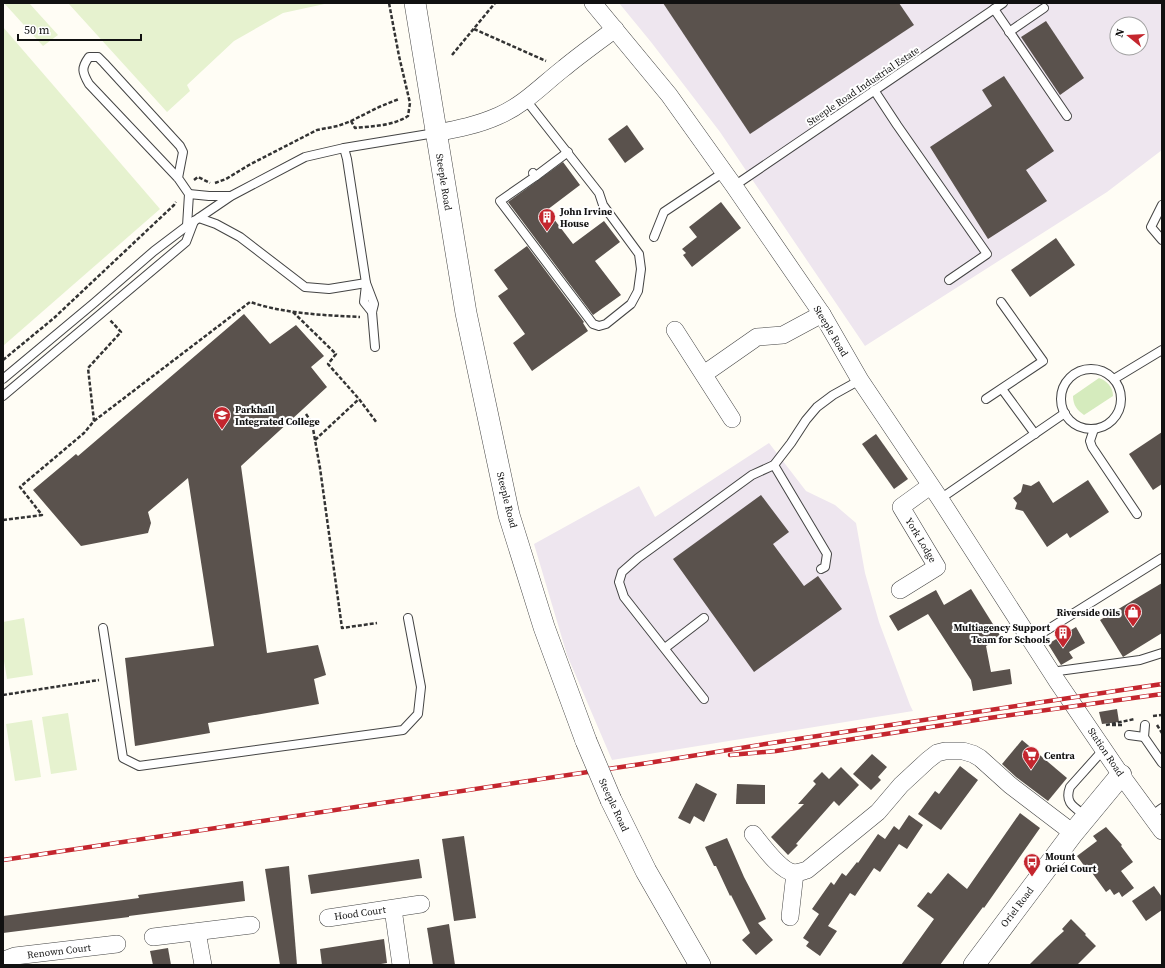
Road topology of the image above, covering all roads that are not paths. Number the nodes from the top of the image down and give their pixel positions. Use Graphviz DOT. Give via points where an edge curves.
graph roads {
  1 [pos="415,3"];
  2 [pos="593,3"];
  3 [pos="1003,3"];
  4 [pos="1044,8"];
  5 [pos="994,9"];
  6 [pos="615,29"];
  7 [pos="1010,32"];
  8 [pos="874,90"];
  9 [pos="526,100"];
  10 [pos="1067,116"];
  11 [pos="436,133"];
  12 [pos="344,148"];
  13 [pos="568,152"];
  14 [pos="178,178"];
  15 [pos="729,179"];
  16 [pos="189,194"];
  17 [pos="231,196"];
  18 [pos="1162,205"];
  19 [pos="193,222"];
  20 [pos="654,237"];
  21 [pos="1162,240"];
  22 [pos="949,280"];
  23 [pos="366,282"];
  24 [pos="1001,302"];
  25 [pos="822,314"];
  26 [pos="675,330"];
  27 [pos="375,347"];
  28 [pos="1162,350"];
  29 [pos="704,374"];
  30 [pos="3,379"];
  31 [pos="860,380"];
  32 [pos="1114,380"];
  33 [pos="1002,389"];
  34 [pos="3,396"];
  35 [pos="986,399"];
  36 [pos="1066,413"];
  37 [pos="732,419"];
  38 [pos="1094,429"];
  39 [pos="1035,434"];
  40 [pos="774,465"];
  41 [pos="935,492"];
  42 [pos="1137,514"];
  43 [pos="1162,558"];
  44 [pos="821,569"];
  45 [pos="900,590"];
  46 [pos="408,618"];
  47 [pos="704,618"];
  48 [pos="103,628"];
  49 [pos="1030,640"];
  50 [pos="664,648"];
  51 [pos="1162,653"];
  52 [pos="1051,672"];
  53 [pos="704,699"];
  54 [pos="1146,721"];
  55 [pos="1129,735"];
  56 [pos="1144,737"];
  57 [pos="1104,749"];
  58 [pos="1162,763"];
  59 [pos="1121,775"];
  60 [pos="1157,812"];
  61 [pos="1087,816"];
  62 [pos="1162,831"];
  63 [pos="1073,833"];
  64 [pos="753,834"];
  65 [pos="795,873"];
  66 [pos="421,904"];
  67 [pos="393,909"];
  68 [pos="790,916"];
  69 [pos="328,918"];
  70 [pos="251,925"];
  71 [pos="197,932"];
  72 [pos="153,937"];
  73 [pos="117,944"];
  74 [pos="3,962"];
  75 [pos="203,965"];
  76 [pos="401,965"];
  77 [pos="700,965"];
  78 [pos="974,965"];
  1 -- 11 [label="street, Steeple Road"];
  2 -- 6 [label="street, Steeple Road"];
  3 -- 5 [label="lane, Steeple Road Industrial Estate"];
  4 -- 7 [label="lane"];
  5 -- 7 [label="lane"];
  5 -- 8 [label="lane, Steeple Road Industrial Estate"];
  6 -- 9 [label="street"];
  6 -- 15 [label="street, Steeple Road" via="669,96"];
  7 -- 10 [label="lane"];
  8 -- 15 [label="lane, Steeple Road Industrial Estate"];
  8 -- 22 [label="lane" via="987,254"];
  9 -- 11 [label="street" via="498,116 470,126"];
  9 -- 13 [label="lane"];
  11 -- 12 [label="lane"];
  11 -- 77 [label="street, Steeple Road, bridge" via="466,313 509,515 544,627 586,741 611,800 646,871"];
  12 -- 17 [label="lane" via="305,157"];
  12 -- 23 [label="lane"];
  13 -- 13 [label="lane" via="500,201 593,324 599,326 606,324 631,304 638,291 641,269 639,254 603,205 600,193"];
  14 -- 14 [label="lane" via="89,84 83,74 84,64 89,56 98,57 180,146 183,152"];
  14 -- 16 [label="lane"];
  15 -- 20 [label="lane, Steeple Road Industrial Estate" via="664,212"];
  15 -- 25 [label="street, Steeple Road"];
  16 -- 17 [label="lane"];
  16 -- 19 [label="lane"];
  17 -- 19 [label="lane"];
  18 -- 21 [label="lane" via="1152,227"];
  19 -- 23 [label="lane" via="216,224 240,237 305,287 329,289"];
  19 -- 30 [label="lane" via="154,251"];
  19 -- 34 [label="lane" via="186,242"];
  23 -- 27 [label="lane" via="364,302 372,315"];
  24 -- 33 [label="lane" via="1043,362"];
  25 -- 29 [label="street" via="783,335 757,337"];
  25 -- 31 [label="street, Steeple Road"];
  26 -- 29 [label="street"];
  28 -- 32 [label="lane"];
  29 -- 37 [label="street"];
  31 -- 40 [label="lane" via="817,407"];
  31 -- 41 [label="street, Steeple Road"];
  32 -- 36 [label="lane" via="1106,373 1096,370 1076,373 1063,389 1061,399"];
  32 -- 38 [label="lane" via="1121,397 1117,415 1103,427"];
  33 -- 35 [label="lane"];
  33 -- 39 [label="lane"];
  36 -- 38 [label="lane" via="1076,424"];
  36 -- 39 [label="lane"];
  38 -- 42 [label="lane" via="1090,442 1092,447"];
  39 -- 41 [label="lane"];
  40 -- 44 [label="lane" via="827,554 825,567"];
  40 -- 50 [label="lane" via="752,475 622,572 619,582 624,597"];
  41 -- 45 [label="street, York Lodge" via="901,507 937,567"];
  41 -- 49 [label="street, Steeple Road"];
  43 -- 49 [label="lane"];
  46 -- 48 [label="lane" via="421,687 418,714 403,730 139,766 123,758"];
  47 -- 50 [label="lane"];
  49 -- 52 [label="street, Steeple Road"];
  50 -- 53 [label="lane"];
  51 -- 52 [label="lane" via="1140,660"];
  52 -- 57 [label="street, Station Road"];
  54 -- 56 [label="lane"];
  55 -- 56 [label="lane"];
  56 -- 58 [label="lane"];
  57 -- 59 [label="street, Station Road"];
  57 -- 61 [label="lane" via="1070,787 1068,793 1068,800 1072,805"];
  59 -- 60 [label="street, Station Road"];
  59 -- 61 [label="street, Oriel Road"];
  60 -- 62 [label="street, Station Road"];
  61 -- 63 [label="street, Oriel Road"];
  63 -- 65 [label="street" via="1010,785 980,758 963,751 945,751 928,760 901,785 878,812 807,870"];
  63 -- 78 [label="street, Oriel Road"];
  64 -- 65 [label="street" via="778,862"];
  65 -- 68 [label="street"];
  66 -- 67 [label="street, Hood Court"];
  67 -- 69 [label="street, Hood Court"];
  67 -- 76 [label="street, Hood Court"];
  70 -- 71 [label="street"];
  71 -- 72 [label="street"];
  71 -- 75 [label="street"];
  73 -- 74 [label="street, Renown Court" via="15,956"];
}
